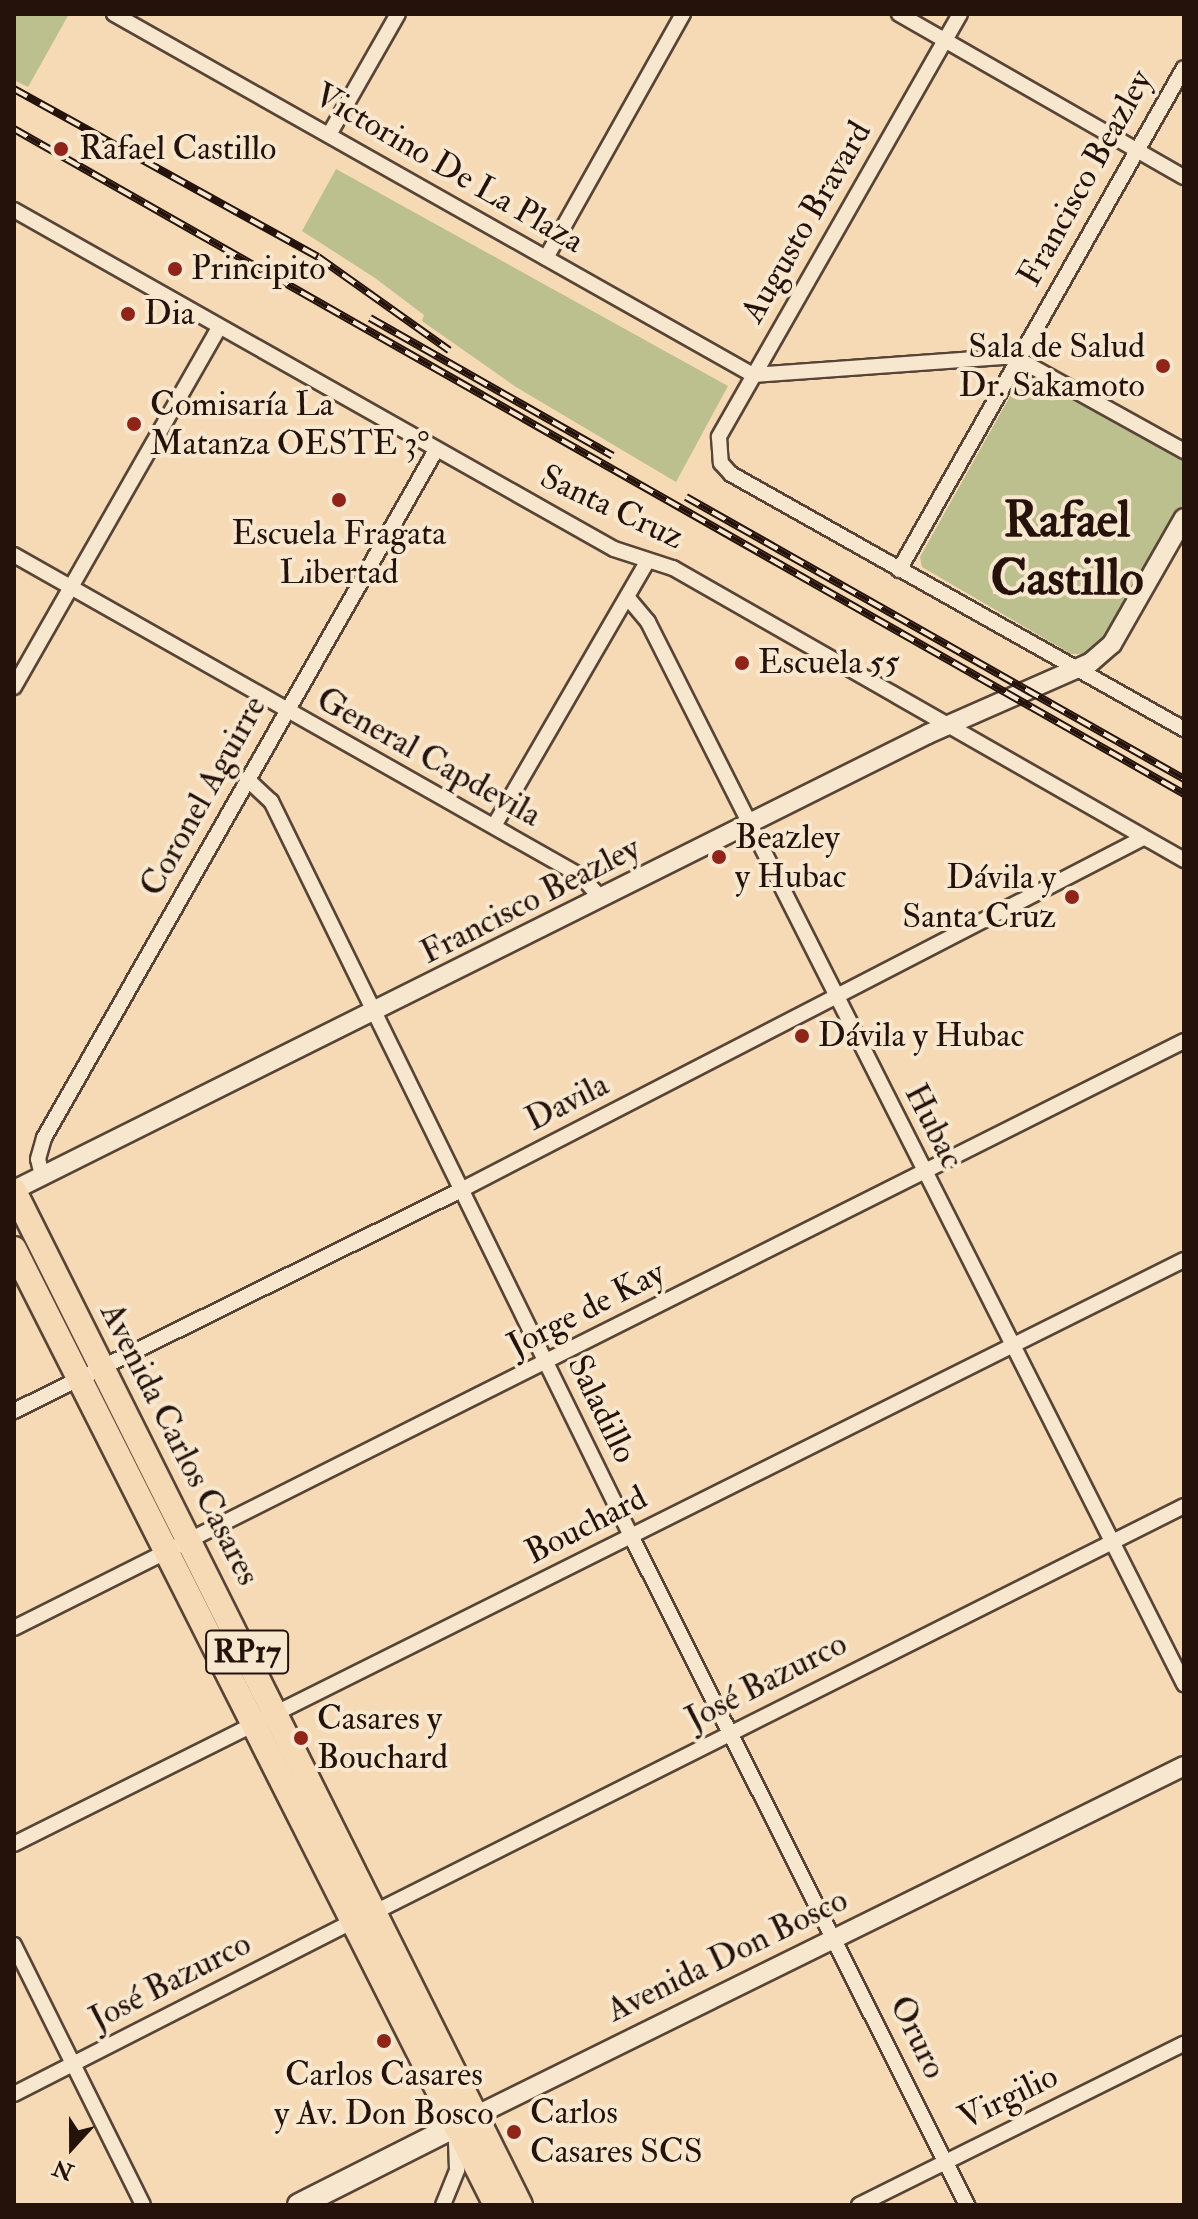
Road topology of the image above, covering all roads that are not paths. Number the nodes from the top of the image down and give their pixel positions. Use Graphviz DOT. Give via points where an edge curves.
graph roads {
  1 [pos="398,14"];
  2 [pos="683,14"];
  3 [pos="899,14"];
  4 [pos="960,14"];
  5 [pos="118,15"];
  6 [pos="945,40"];
  7 [pos="1184,68"];
  8 [pos="330,133"];
  9 [pos="1137,150"];
  10 [pos="1184,177"];
  11 [pos="14,210"];
  12 [pos="546,258"];
  13 [pos="219,328"];
  14 [pos="1020,360"];
  15 [pos="753,375"];
  16 [pos="436,450"];
  17 [pos="1184,451"];
  18 [pos="1184,518"];
  19 [pos="14,555"];
  20 [pos="647,562"];
  21 [pos="899,570"];
  22 [pos="71,588"];
  23 [pos="628,598"];
  24 [pos="1076,670"];
  25 [pos="14,687"];
  26 [pos="285,710"];
  27 [pos="950,726"];
  28 [pos="1184,729"];
  29 [pos="247,779"];
  30 [pos="494,826"];
  31 [pos="749,826"];
  32 [pos="1143,838"];
  33 [pos="1184,860"];
  34 [pos="601,898"];
  35 [pos="835,999"];
  36 [pos="372,1015"];
  37 [pos="1184,1041"];
  38 [pos="925,1172"];
  39 [pos="42,1176"];
  40 [pos="14,1190"];
  41 [pos="461,1190"];
  42 [pos="14,1249"];
  43 [pos="1184,1260"];
  44 [pos="1012,1347"];
  45 [pos="546,1362"];
  46 [pos="103,1367"];
  47 [pos="79,1378"];
  48 [pos="14,1411"];
  49 [pos="1184,1506"];
  50 [pos="631,1536"];
  51 [pos="1112,1542"];
  52 [pos="180,1545"];
  53 [pos="14,1628"];
  54 [pos="1184,1684"];
  55 [pos="278,1713"];
  56 [pos="255,1724"];
  57 [pos="731,1732"];
  58 [pos="1184,1766"];
  59 [pos="14,1844"];
  60 [pos="377,1911"];
  61 [pos="353,1921"];
  62 [pos="836,1939"];
  63 [pos="14,1945"];
  64 [pos="1184,2044"];
  65 [pos="73,2064"];
  66 [pos="14,2094"];
  67 [pos="465,2121"];
  68 [pos="946,2161"];
  69 [pos="143,2205"];
  70 [pos="299,2205"];
  71 [pos="443,2205"];
  72 [pos="496,2205"];
  73 [pos="520,2205"];
  74 [pos="859,2205"];
  75 [pos="967,2205"];
  1 -- 8 [label="street"];
  2 -- 12 [label="street"];
  3 -- 6 [label="street"];
  4 -- 6 [label="street, Augusto Bravard"];
  5 -- 8 [label="street, Victorino De La Plaza"];
  6 -- 9 [label="street"];
  6 -- 15 [label="street, Augusto Bravard"];
  7 -- 9 [label="street, Francisco Beazley"];
  8 -- 12 [label="street, Victorino De La Plaza"];
  9 -- 10 [label="street"];
  9 -- 14 [label="street, Francisco Beazley"];
  11 -- 13 [label="street, Santa Cruz"];
  12 -- 15 [label="street, Victorino De La Plaza"];
  13 -- 16 [label="street, Santa Cruz"];
  13 -- 22 [label="street"];
  14 -- 15 [label="street"];
  14 -- 17 [label="street"];
  14 -- 21 [label="street, Francisco Beazley"];
  15 -- 21 [label="street, Augusto Bravard" via="719,437 721,463"];
  16 -- 20 [label="street, Santa Cruz"];
  16 -- 26 [label="street, Coronel Aguirre"];
  18 -- 24 [label="street, Francisco Beazley" via="1112,644"];
  19 -- 22 [label="street, General Capdevila"];
  20 -- 23 [label="street"];
  20 -- 27 [label="street, Santa Cruz" via="673,568"];
  21 -- 24 [label="street"];
  22 -- 25 [label="street"];
  22 -- 26 [label="street, General Capdevila"];
  23 -- 30 [label="street"];
  23 -- 31 [label="street, Hubac" via="648,622"];
  24 -- 27 [label="street, Francisco Beazley"];
  24 -- 28 [label="street"];
  26 -- 29 [label="street, Coronel Aguirre"];
  26 -- 30 [label="street, General Capdevila"];
  27 -- 31 [label="street, Francisco Beazley"];
  27 -- 32 [label="street, Santa Cruz"];
  29 -- 36 [label="street, Saladillo" via="271,801"];
  29 -- 39 [label="street, Coronel Aguirre" via="44,1138 38,1159"];
  30 -- 34 [label="street, General Capdevila" via="581,876"];
  31 -- 34 [label="street, Francisco Beazley"];
  31 -- 35 [label="street, Hubac"];
  32 -- 33 [label="street, Santa Cruz"];
  32 -- 35 [label="street, Davila"];
  34 -- 36 [label="street, Francisco Beazley"];
  35 -- 38 [label="street, Hubac"];
  35 -- 41 [label="street, Davila"];
  36 -- 39 [label="street, Francisco Beazley"];
  36 -- 41 [label="street, Saladillo"];
  37 -- 38 [label="street, Jorge de Kay"];
  38 -- 44 [label="street, Hubac"];
  38 -- 45 [label="street, Jorge de Kay"];
  39 -- 40 [label="street, Francisco Beazley"];
  40 -- 46 [label="main road, Avenida Carlos Casares / RP17"];
  41 -- 45 [label="street, Saladillo"];
  41 -- 46 [label="street, Davila"];
  42 -- 47 [label="main road, Avenida Carlos Casares / RP17"];
  43 -- 44 [label="street, Bouchard"];
  44 -- 50 [label="street, Bouchard"];
  44 -- 51 [label="street, Hubac"];
  45 -- 50 [label="street, Saladillo"];
  45 -- 52 [label="street, Jorge de Kay"];
  46 -- 47 [label="street, Davila"];
  46 -- 52 [label="main road, Avenida Carlos Casares / RP17"];
  47 -- 48 [label="street, Davila"];
  47 -- 52 [label="main road, Avenida Carlos Casares / RP17"];
  49 -- 51 [label="street, José Bazurco"];
  50 -- 55 [label="street, Bouchard"];
  50 -- 57 [label="street, Saladillo"];
  51 -- 54 [label="street, Hubac"];
  51 -- 57 [label="street, José Bazurco"];
  52 -- 53 [label="street, Jorge de Kay"];
  52 -- 55 [label="main road, Avenida Carlos Casares / RP17"];
  52 -- 56 [label="main road, Avenida Carlos Casares / RP17"];
  55 -- 56 [label="street, Bouchard"];
  55 -- 60 [label="main road, Avenida Carlos Casares / RP17"];
  56 -- 59 [label="street, Bouchard"];
  56 -- 61 [label="main road, Avenida Carlos Casares / RP17"];
  57 -- 60 [label="street, José Bazurco"];
  57 -- 62 [label="street, Saladillo"];
  58 -- 62 [label="street, Avenida Don Bosco"];
  60 -- 67 [label="main road, Avenida Carlos Casares / RP17"];
  61 -- 65 [label="street, José Bazurco"];
  61 -- 67 [label="main road, Avenida Carlos Casares / RP17"];
  62 -- 67 [label="street, Avenida Don Bosco"];
  62 -- 68 [label="street, Oruro"];
  63 -- 65 [label="street"];
  64 -- 68 [label="street, Virgilio"];
  65 -- 66 [label="street, José Bazurco"];
  65 -- 69 [label="street"];
  67 -- 70 [label="main road, Avenida Don Bosco"];
  67 -- 71 [label="street" via="457,2170"];
  67 -- 72 [label="main road, RP17"];
  67 -- 73 [label="main road, RP17"];
  68 -- 74 [label="street, Virgilio"];
  68 -- 75 [label="street, Oruro"];
}
